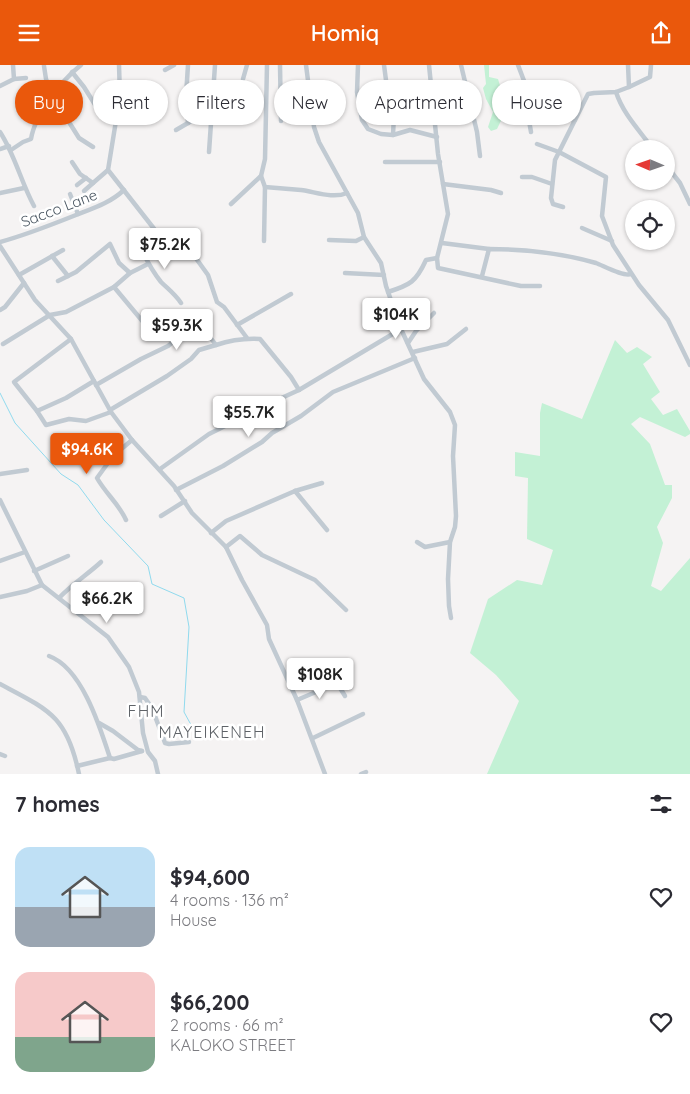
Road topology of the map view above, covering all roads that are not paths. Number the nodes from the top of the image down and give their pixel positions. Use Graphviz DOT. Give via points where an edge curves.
graph roads {
  1 [pos="13,65"];
  2 [pos="81,65"];
  3 [pos="119,65"];
  4 [pos="174,65"];
  5 [pos="188,65"];
  6 [pos="215,65"];
  7 [pos="247,65"];
  8 [pos="268,65"];
  9 [pos="280,65"];
  10 [pos="306,65"];
  11 [pos="358,65"];
  12 [pos="384,65"];
  13 [pos="429,65"];
  14 [pos="461,65"];
  15 [pos="518,65"];
  16 [pos="628,65"];
  17 [pos="651,65"];
  18 [pos="44,66"];
  19 [pos="165,70"];
  20 [pos="72,73"];
  21 [pos="15,77"];
  22 [pos="26,78"];
  23 [pos="243,79"];
  24 [pos="46,80"];
  25 [pos="66,80"];
  26 [pos="119,80"];
  27 [pos="187,80"];
  28 [pos="214,80"];
  29 [pos="280,80"];
  30 [pos="523,80"];
  31 [pos="0,86"];
  32 [pos="629,87"];
  33 [pos="616,92"];
  34 [pos="93,101"];
  35 [pos="581,109"];
  36 [pos="35,125"];
  37 [pos="72,125"];
  38 [pos="115,125"];
  39 [pos="185,125"];
  40 [pos="211,125"];
  41 [pos="529,125"];
  42 [pos="572,125"];
  43 [pos="176,130"];
  44 [pos="0,132"];
  45 [pos="531,133"];
  46 [pos="393,135"];
  47 [pos="437,137"];
  48 [pos="646,140"];
  49 [pos="537,144"];
  50 [pos="93,147"];
  51 [pos="10,148"];
  52 [pos="0,149"];
  53 [pos="559,151"];
  54 [pos="209,153"];
  55 [pos="480,156"];
  56 [pos="72,162"];
  57 [pos="385,162"];
  58 [pos="440,162"];
  59 [pos="108,170"];
  60 [pos="261,176"];
  61 [pos="522,177"];
  62 [pos="675,177"];
  63 [pos="86,178"];
  64 [pos="93,183"];
  65 [pos="552,184"];
  66 [pos="77,185"];
  67 [pos="443,185"];
  68 [pos="265,187"];
  69 [pos="24,188"];
  70 [pos="124,190"];
  71 [pos="84,191"];
  72 [pos="0,193"];
  73 [pos="348,193"];
  74 [pos="501,193"];
  75 [pos="70,194"];
  76 [pos="231,204"];
  77 [pos="690,204"];
  78 [pos="34,206"];
  79 [pos="563,207"];
  80 [pos="78,214"];
  81 [pos="582,228"];
  82 [pos="158,235"];
  83 [pos="364,237"];
  84 [pos="329,240"];
  85 [pos="264,241"];
  86 [pos="612,241"];
  87 [pos="0,242"];
  88 [pos="442,243"];
  89 [pos="0,247"];
  90 [pos="489,249"];
  91 [pos="63,250"];
  92 [pos="52,256"];
  93 [pos="437,258"];
  94 [pos="148,264"];
  95 [pos="130,273"];
  96 [pos="345,273"];
  97 [pos="631,274"];
  98 [pos="19,275"];
  99 [pos="384,275"];
  100 [pos="68,276"];
  101 [pos="482,276"];
  102 [pos="58,281"];
  103 [pos="24,283"];
  104 [pos="540,286"];
  105 [pos="114,287"];
  106 [pos="388,293"];
  107 [pos="291,294"];
  108 [pos="181,303"];
  109 [pos="0,310"];
  110 [pos="434,313"];
  111 [pos="50,315"];
  112 [pos="156,321"];
  113 [pos="237,325"];
  114 [pos="401,329"];
  115 [pos="466,329"];
  116 [pos="247,338"];
  117 [pos="71,339"];
  118 [pos="408,343"];
  119 [pos="4,344"];
  120 [pos="216,345"];
  121 [pos="412,352"];
  122 [pos="415,358"];
  123 [pos="690,365"];
  124 [pos="95,383"];
  125 [pos="299,390"];
  126 [pos="36,411"];
  127 [pos="111,411"];
  128 [pos="132,440"];
  129 [pos="160,469"];
  130 [pos="27,470"];
  131 [pos="0,474"];
  132 [pos="322,483"];
  133 [pos="176,490"];
  134 [pos="296,491"];
  135 [pos="185,501"];
  136 [pos="1,502"];
  137 [pos="161,515"];
  138 [pos="126,520"];
  139 [pos="327,530"];
  140 [pos="211,533"];
  141 [pos="417,542"];
  142 [pos="450,542"];
  143 [pos="226,547"];
  144 [pos="25,553"];
  145 [pos="68,557"];
  146 [pos="0,561"];
  147 [pos="101,563"];
  148 [pos="34,571"];
  149 [pos="42,585"];
  150 [pos="0,597"];
  151 [pos="59,598"];
  152 [pos="346,610"];
  153 [pos="451,619"];
  154 [pos="48,655"];
  155 [pos="0,684"];
  156 [pos="345,696"];
  157 [pos="140,697"];
  158 [pos="297,700"];
  159 [pos="363,714"];
  160 [pos="99,723"];
  161 [pos="313,738"];
  162 [pos="189,741"];
  163 [pos="142,751"];
  164 [pos="148,752"];
  165 [pos="110,758"];
  166 [pos="77,765"];
  167 [pos="79,774"];
  168 [pos="158,774"];
  169 [pos="325,774"];
  1 -- 21 [label="street"];
  2 -- 20 [label="street"];
  3 -- 26 [label="street"];
  4 -- 19 [label="street"];
  5 -- 27 [label="street"];
  6 -- 28 [label="street"];
  7 -- 23 [label="street"];
  8 -- 60 [label="street" via="265,159"];
  9 -- 29 [label="street"];
  10 -- 73 [label="street" via="314,127"];
  11 -- 46 [label="street" via="357,92 362,120 368,129"];
  12 -- 46 [label="street" via="389,103 394,115"];
  13 -- 47 [label="street"];
  14 -- 55 [label="street"];
  15 -- 30 [label="street"];
  16 -- 32 [label="street"];
  17 -- 32 [label="street" via="650,77"];
  18 -- 24 [label="street"];
  20 -- 25 [label="street"];
  20 -- 34 [label="street"];
  21 -- 22 [label="street"];
  21 -- 31 [label="street"];
  32 -- 33 [label="street"];
  33 -- 35 [label="street" via="590,93"];
  33 -- 48 [label="street" via="627,115"];
  36 -- 51 [label="street" via="31,139"];
  37 -- 50 [label="street" via="80,138"];
  38 -- 59 [label="street"];
  39 -- 43 [label="street"];
  40 -- 54 [label="street"];
  41 -- 45 [label="street"];
  42 -- 53 [label="street"];
  44 -- 51 [label="street"];
  46 -- 47 [label="street" via="410,130"];
  47 -- 58 [label="street"];
  49 -- 53 [label="street"];
  51 -- 52 [label="street"];
  51 -- 69 [label="street"];
  53 -- 65 [label="street"];
  53 -- 86 [label="street" via="606,177 602,215"];
  56 -- 63 [label="street"];
  57 -- 58 [label="street"];
  58 -- 67 [label="street"];
  59 -- 64 [label="street"];
  59 -- 70 [label="street"];
  60 -- 68 [label="street"];
  60 -- 76 [label="street"];
  61 -- 65 [label="street"];
  62 -- 77 [label="street"];
  63 -- 64 [label="street"];
  63 -- 66 [label="street"];
  64 -- 71 [label="street"];
  65 -- 79 [label="street" via="552,202"];
  67 -- 74 [label="street"];
  67 -- 88 [label="street" via="448,214"];
  68 -- 73 [label="street" via="327,195"];
  68 -- 85 [label="street"];
  69 -- 72 [label="street"];
  69 -- 78 [label="street"];
  70 -- 80 [label="street, Sacco Lane" via="108,202"];
  70 -- 82 [label="street"];
  73 -- 83 [label="street" via="358,213"];
  75 -- 80 [label="street"];
  80 -- 87 [label="street, Sacco Lane"];
  81 -- 86 [label="street"];
  82 -- 94 [label="street" via="150,246 142,250"];
  82 -- 113 [label="street" via="175,249 185,243 208,275 217,302"];
  83 -- 84 [label="street" via="356,241"];
  83 -- 99 [label="street" via="377,254"];
  86 -- 97 [label="street"];
  88 -- 90 [label="street"];
  88 -- 93 [label="street"];
  89 -- 98 [label="street"];
  90 -- 97 [label="street" via="551,253"];
  90 -- 101 [label="street"];
  91 -- 92 [label="street"];
  92 -- 98 [label="street"];
  92 -- 100 [label="street"];
  93 -- 101 [label="street" via="438,269"];
  93 -- 106 [label="street" via="426,260 410,285"];
  94 -- 95 [label="street"];
  94 -- 108 [label="street"];
  95 -- 100 [label="street" via="119,263 109,243"];
  95 -- 105 [label="street"];
  96 -- 99 [label="street"];
  97 -- 123 [label="street" via="668,320"];
  98 -- 103 [label="street"];
  99 -- 106 [label="street"];
  100 -- 102 [label="street"];
  101 -- 104 [label="street"];
  103 -- 109 [label="street"];
  103 -- 111 [label="street"];
  105 -- 111 [label="street" via="66,311"];
  105 -- 112 [label="street" via="144,323 150,325"];
  106 -- 114 [label="street"];
  107 -- 113 [label="street"];
  110 -- 118 [label="street"];
  111 -- 117 [label="street"];
  111 -- 119 [label="street"];
  113 -- 116 [label="street"];
  114 -- 118 [label="street"];
  114 -- 125 [label="street"];
  115 -- 121 [label="street" via="447,344"];
  116 -- 120 [label="street"];
  116 -- 125 [label="street" via="260,339"];
  117 -- 124 [label="street"];
  117 -- 126 [label="street" via="14,382"];
  118 -- 121 [label="street"];
  120 -- 124 [label="street" via="203,328 195,325 178,335 168,346"];
  120 -- 127 [label="street" via="199,350 167,376"];
  121 -- 122 [label="street"];
  122 -- 133 [label="street" via="334,392 262,441"];
  122 -- 142 [label="street" via="424,379 450,412 455,425 456,516"];
  124 -- 126 [label="street"];
  124 -- 127 [label="street"];
  125 -- 129 [label="street" via="263,404 199,441"];
  126 -- 127 [label="street" via="46,425 69,419 86,421"];
  127 -- 128 [label="street"];
  128 -- 129 [label="street"];
  128 -- 138 [label="street" via="113,456 97,479 120,507"];
  129 -- 133 [label="street"];
  130 -- 131 [label="street"];
  132 -- 134 [label="street"];
  133 -- 135 [label="street"];
  134 -- 139 [label="street"];
  134 -- 140 [label="street" via="226,521"];
  135 -- 137 [label="street"];
  135 -- 140 [label="street"];
  136 -- 144 [label="street"];
  140 -- 143 [label="street"];
  141 -- 142 [label="street" via="426,547"];
  142 -- 153 [label="street" via="448,605"];
  143 -- 152 [label="street" via="240,536 262,555 315,580"];
  143 -- 158 [label="street" via="267,625 269,639"];
  144 -- 146 [label="street"];
  144 -- 148 [label="street"];
  145 -- 148 [label="street"];
  147 -- 151 [label="street"];
  148 -- 149 [label="street"];
  149 -- 150 [label="street"];
  149 -- 151 [label="street"];
  151 -- 157 [label="street" via="108,637 129,667"];
  154 -- 160 [label="street" via="56,658 76,679"];
  155 -- 166 [label="street" via="46,709 58,721 75,753"];
  156 -- 158 [label="street" via="337,683"];
  157 -- 162 [label="street" via="145,698 152,708 165,743"];
  157 -- 164 [label="street"];
  158 -- 161 [label="street"];
  159 -- 161 [label="street"];
  160 -- 163 [label="street"];
  160 -- 165 [label="street"];
  161 -- 169 [label="street"];
  163 -- 164 [label="street"];
  163 -- 165 [label="street"];
  164 -- 168 [label="street" via="155,761"];
  165 -- 166 [label="street"];
  166 -- 167 [label="street"];
}
